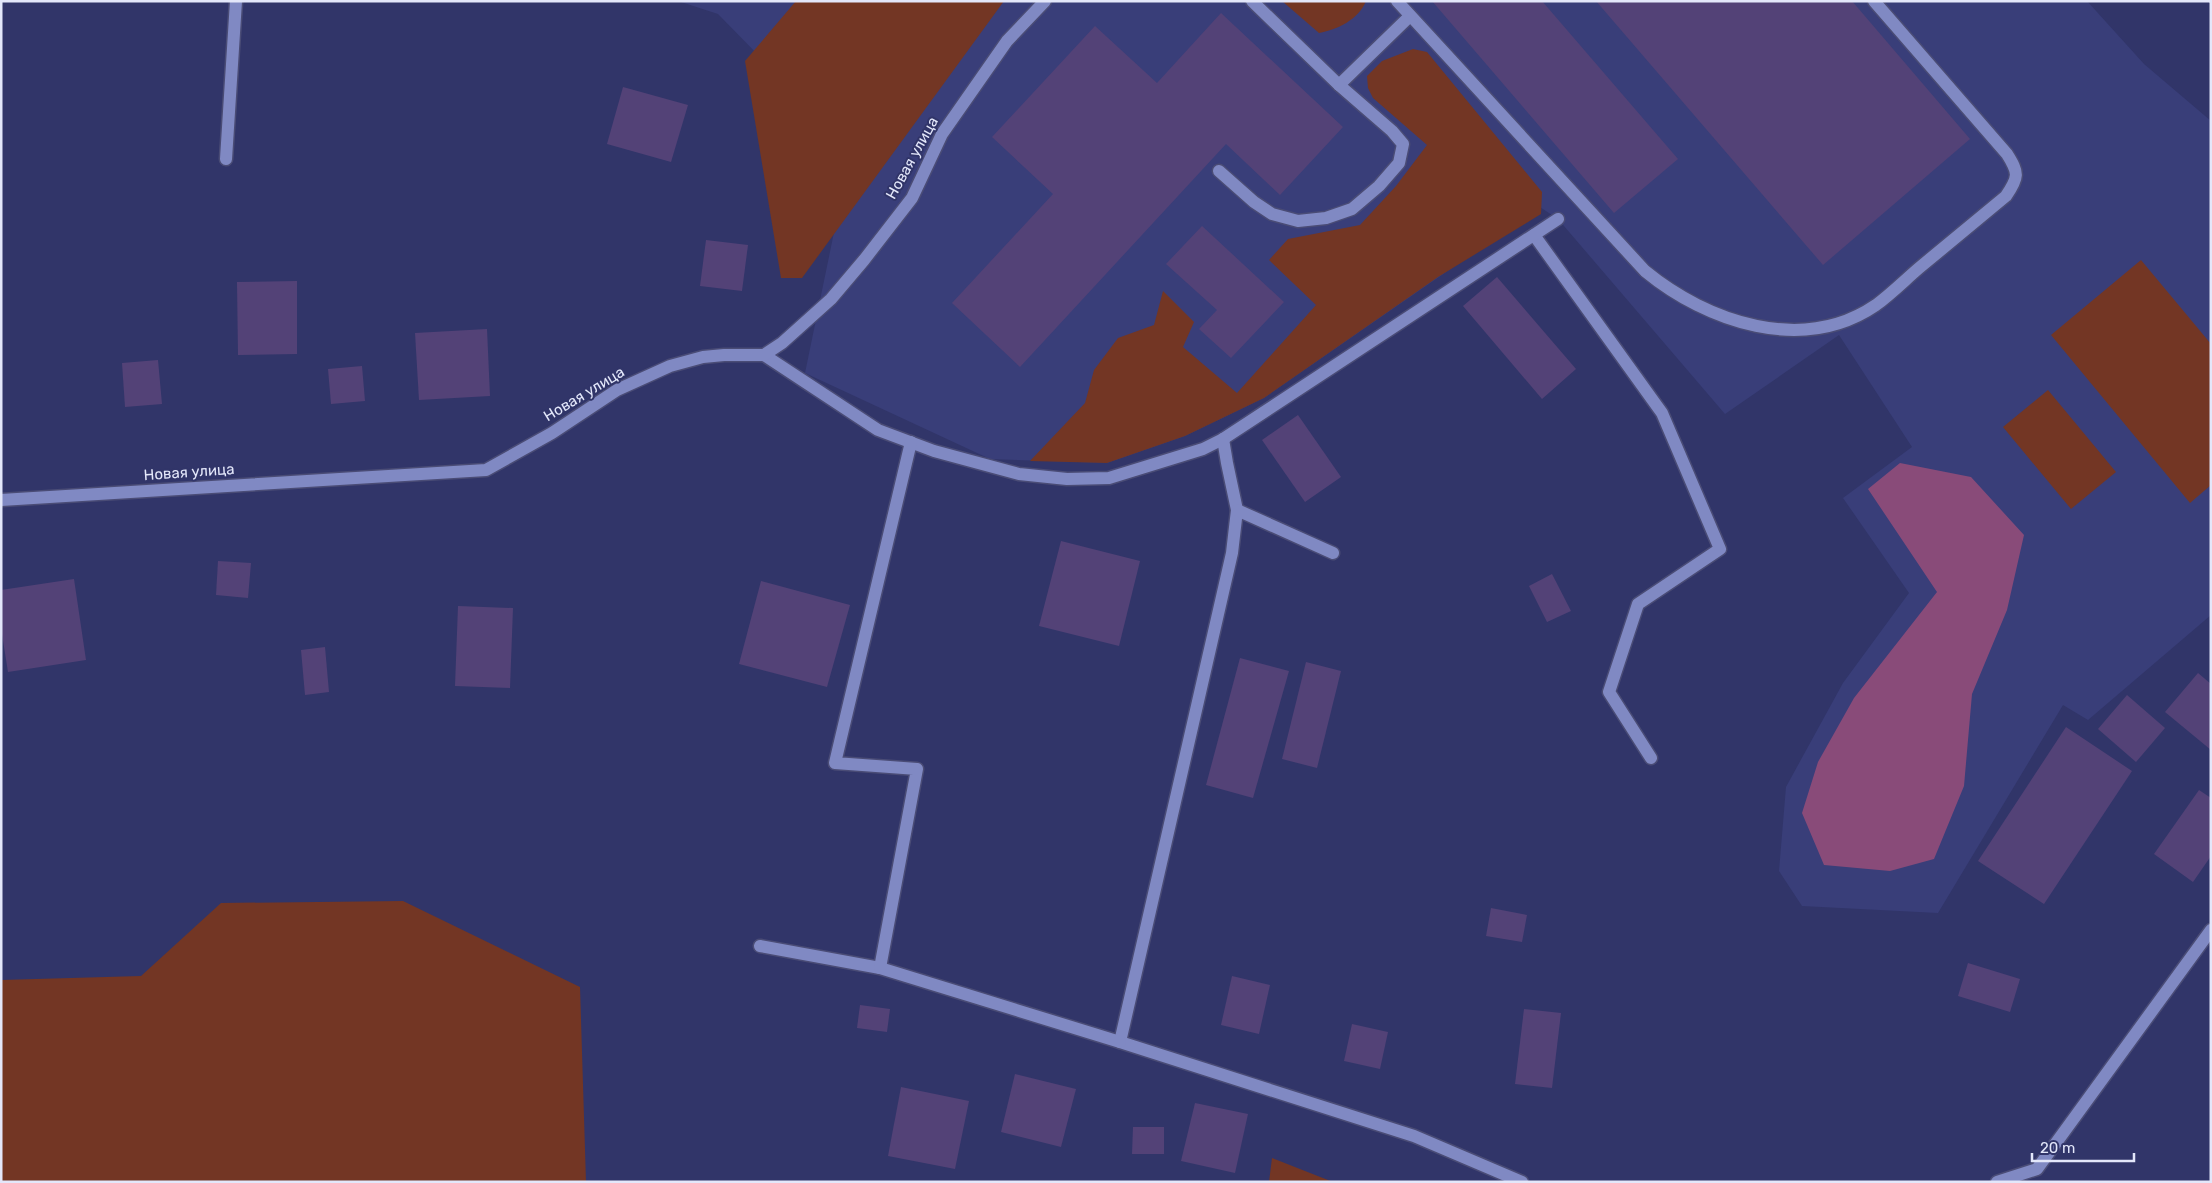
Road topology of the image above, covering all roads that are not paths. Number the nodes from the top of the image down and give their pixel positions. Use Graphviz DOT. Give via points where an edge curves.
graph roads {
  1 [pos="236,1"];
  2 [pos="1045,1"];
  3 [pos="1252,1"];
  4 [pos="1397,1"];
  5 [pos="1874,1"];
  6 [pos="1410,16"];
  7 [pos="1339,85"];
  8 [pos="226,159"];
  9 [pos="1219,171"];
  10 [pos="1558,219"];
  11 [pos="1534,236"];
  12 [pos="764,354"];
  13 [pos="1224,438"];
  14 [pos="911,442"];
  15 [pos="1,500"];
  16 [pos="1237,510"];
  17 [pos="1333,553"];
  18 [pos="1651,758"];
  19 [pos="2211,930"];
  20 [pos="760,946"];
  21 [pos="880,968"];
  22 [pos="1120,1042"];
  23 [pos="2037,1169"];
  24 [pos="1522,1182"];
  25 [pos="1997,1182"];
  26 [pos="2027,1182"];
  1 -- 8 [label="street"];
  2 -- 12 [label="street, Новая улица" via="1001,49 942,134 912,198 864,260 809,320"];
  3 -- 7 [label="street"];
  4 -- 6 [label="street"];
  5 -- 6 [label="street" via="2007,154 2016,169 2014,184 2006,196 1875,305 1823,327 1776,330 1733,320 1686,300 1645,271"];
  6 -- 7 [label="street"];
  7 -- 9 [label="street" via="1403,144 1399,163 1352,209 1326,218 1298,221 1272,214"];
  10 -- 11 [label="street"];
  11 -- 13 [label="street"];
  11 -- 18 [label="street" via="1662,413 1720,549 1638,604 1609,692"];
  12 -- 14 [label="street" via="878,430"];
  12 -- 15 [label="street, Новая улица" via="710,356 670,366 617,390 552,433 486,470"];
  13 -- 14 [label="street" via="1203,449 1109,478 1067,479 982,466"];
  13 -- 16 [label="street"];
  14 -- 21 [label="street" via="835,763 917,769"];
  16 -- 17 [label="street"];
  16 -- 22 [label="street" via="1232,553"];
  19 -- 23 [label="street"];
  20 -- 21 [label="street"];
  21 -- 22 [label="street"];
  22 -- 24 [label="street" via="1414,1136"];
  23 -- 25 [label="street"];
  23 -- 26 [label="street"];
}
